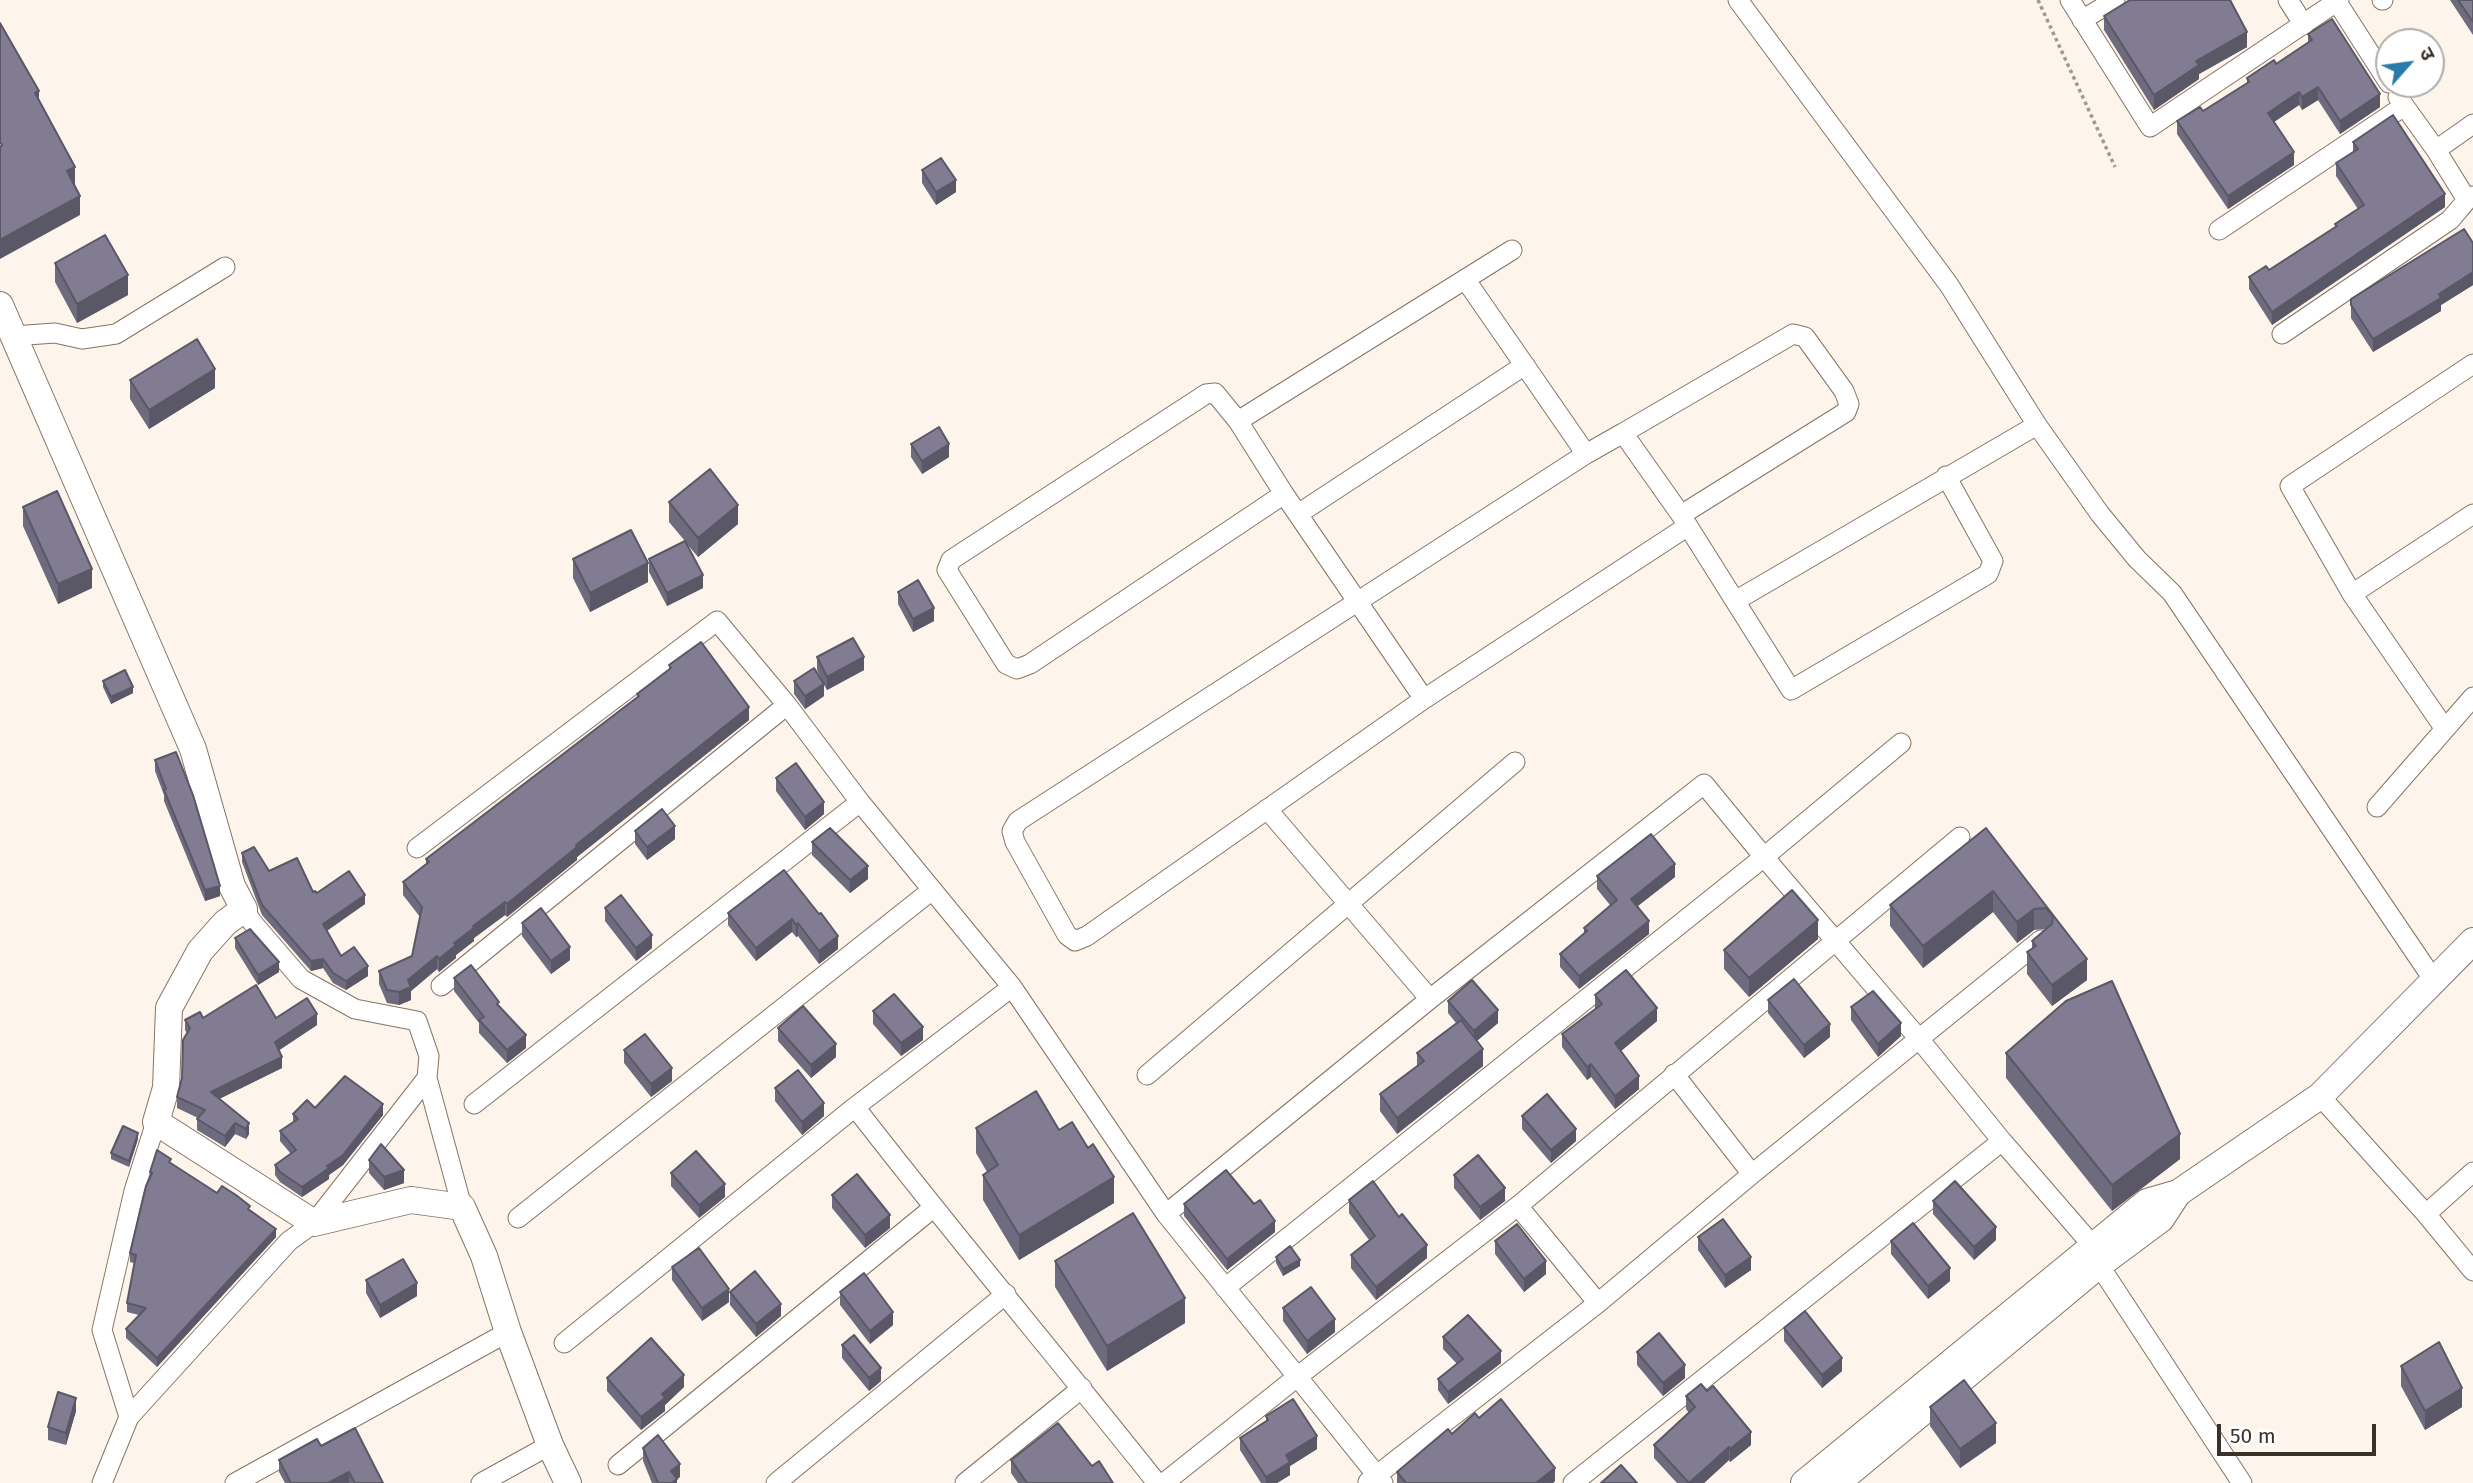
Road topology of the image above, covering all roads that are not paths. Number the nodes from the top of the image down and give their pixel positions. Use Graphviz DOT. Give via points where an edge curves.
graph roads {
  1 [pos="1738,0"];
  2 [pos="2070,0"];
  3 [pos="2115,0"];
  4 [pos="2288,0"];
  5 [pos="2338,1"];
  6 [pos="2082,20"];
  7 [pos="2304,25"];
  8 [pos="2375,60"];
  9 [pos="2399,98"];
  10 [pos="2404,106"];
  11 [pos="2473,124"];
  12 [pos="2436,150"];
  13 [pos="2470,198"];
  14 [pos="2219,230"];
  15 [pos="1512,250"];
  16 [pos="225,267"];
  17 [pos="1465,279"];
  18 [pos="0,305"];
  19 [pos="2282,334"];
  20 [pos="13,336"];
  21 [pos="2473,364"];
  22 [pos="1525,365"];
  23 [pos="1238,421"];
  24 [pos="2037,425"];
  25 [pos="1623,433"];
  26 [pos="1586,454"];
  27 [pos="1946,476"];
  28 [pos="1284,494"];
  29 [pos="1298,514"];
  30 [pos="2473,514"];
  31 [pos="1685,520"];
  32 [pos="2352,594"];
  33 [pos="1358,601"];
  34 [pos="1735,601"];
  35 [pos="2473,696"];
  36 [pos="1423,699"];
  37 [pos="787,705"];
  38 [pos="2445,729"];
  39 [pos="1901,743"];
  40 [pos="1515,762"];
  41 [pos="860,802"];
  42 [pos="2377,807"];
  43 [pos="1267,809"];
  44 [pos="1960,837"];
  45 [pos="417,848"];
  46 [pos="1763,857"];
  47 [pos="932,890"];
  48 [pos="1348,904"];
  49 [pos="244,909"];
  50 [pos="2041,940"];
  51 [pos="2473,941"];
  52 [pos="1836,942"];
  53 [pos="2435,982"];
  54 [pos="440,986"];
  55 [pos="1012,987"];
  56 [pos="1430,999"];
  57 [pos="1920,1040"];
  58 [pos="1674,1074"];
  59 [pos="1147,1075"];
  60 [pos="427,1078"];
  61 [pos="2320,1096"];
  62 [pos="474,1104"];
  63 [pos="855,1107"];
  64 [pos="156,1122"];
  65 [pos="2002,1141"];
  66 [pos="2473,1172"];
  67 [pos="1752,1174"];
  68 [pos="2473,1186"];
  69 [pos="1518,1206"];
  70 [pos="462,1207"];
  71 [pos="933,1208"];
  72 [pos="1166,1214"];
  73 [pos="2427,1214"];
  74 [pos="518,1218"];
  75 [pos="314,1223"];
  76 [pos="2096,1256"];
  77 [pos="2473,1271"];
  78 [pos="1225,1288"];
  79 [pos="1006,1294"];
  80 [pos="1598,1303"];
  81 [pos="508,1332"];
  82 [pos="564,1343"];
  83 [pos="1297,1377"];
  84 [pos="1082,1388"];
  85 [pos="129,1417"];
  86 [pos="550,1445"];
  87 [pos="618,1465"];
  88 [pos="1375,1480"];
  89 [pos="102,1483"];
  90 [pos="235,1483"];
  91 [pos="481,1483"];
  92 [pos="568,1483"];
  93 [pos="776,1483"];
  94 [pos="965,1483"];
  95 [pos="1157,1483"];
  96 [pos="1164,1483"];
  97 [pos="1573,1483"];
  98 [pos="1804,1483"];
  99 [pos="1837,1483"];
  100 [pos="2242,1483"];
  1 -- 24 [label="street" via="1949,285"];
  2 -- 6 [label="street"];
  3 -- 6 [label="street"];
  4 -- 7 [label="street"];
  5 -- 7 [label="street"];
  5 -- 8 [label="street"];
  6 -- 7 [label="street" via="2150,127"];
  9 -- 10 [label="street"];
  10 -- 12 [label="street"];
  10 -- 14 [label="street"];
  11 -- 12 [label="street"];
  12 -- 13 [label="street"];
  13 -- 19 [label="street" via="2449,220"];
  15 -- 17 [label="street"];
  16 -- 20 [label="street" via="116,334 82,339 55,333"];
  17 -- 22 [label="street"];
  17 -- 23 [label="street"];
  18 -- 20 [label="street"];
  20 -- 49 [label="street" via="193,749 232,886"];
  21 -- 32 [label="street" via="2290,486"];
  22 -- 26 [label="street"];
  22 -- 29 [label="street"];
  23 -- 28 [label="street"];
  23 -- 28 [label="street" via="1215,393 1206,394 951,560 947,570 952,581 1006,664 1017,668 1030,664"];
  24 -- 27 [label="street"];
  24 -- 53 [label="street" via="2100,514 2172,593"];
  25 -- 26 [label="street"];
  25 -- 31 [label="street"];
  25 -- 31 [label="street" via="1793,334 1805,337 1844,391 1849,404 1846,412"];
  26 -- 33 [label="street"];
  27 -- 34 [label="street"];
  27 -- 34 [label="street" via="1993,561 1988,574 1791,690"];
  28 -- 29 [label="street"];
  29 -- 33 [label="street"];
  30 -- 32 [label="street"];
  31 -- 34 [label="street"];
  31 -- 36 [label="street"];
  32 -- 38 [label="street"];
  33 -- 36 [label="street"];
  33 -- 43 [label="street" via="1018,821 1012,831 1066,934 1074,941"];
  35 -- 38 [label="street"];
  36 -- 43 [label="street"];
  37 -- 41 [label="street"];
  37 -- 45 [label="street" via="717,621"];
  37 -- 54 [label="street"];
  38 -- 42 [label="street"];
  39 -- 46 [label="street"];
  40 -- 48 [label="street"];
  41 -- 47 [label="street"];
  41 -- 62 [label="street"];
  43 -- 48 [label="street"];
  44 -- 52 [label="street"];
  46 -- 52 [label="street"];
  46 -- 56 [label="street" via="1704,784"];
  46 -- 78 [label="street"];
  47 -- 55 [label="street"];
  47 -- 74 [label="street"];
  48 -- 56 [label="street"];
  48 -- 59 [label="street"];
  49 -- 60 [label="street" via="301,979 355,1009 417,1021 429,1056"];
  49 -- 64 [label="street" via="200,951 169,1008 166,1088"];
  50 -- 57 [label="street"];
  51 -- 53 [label="street"];
  52 -- 57 [label="street"];
  52 -- 58 [label="street"];
  53 -- 61 [label="street"];
  55 -- 63 [label="street"];
  55 -- 72 [label="street"];
  56 -- 72 [label="street"];
  57 -- 65 [label="street"];
  57 -- 67 [label="street"];
  58 -- 67 [label="street"];
  58 -- 69 [label="street"];
  60 -- 70 [label="street"];
  60 -- 75 [label="street"];
  61 -- 73 [label="street"];
  61 -- 76 [label="street" via="2178,1193 2147,1202"];
  63 -- 71 [label="street"];
  63 -- 82 [label="street"];
  64 -- 75 [label="street"];
  64 -- 85 [label="street" via="134,1191 102,1330"];
  65 -- 76 [label="street"];
  65 -- 97 [label="street"];
  66 -- 73 [label="street"];
  67 -- 80 [label="street"];
  68 -- 73 [label="street"];
  69 -- 80 [label="street"];
  69 -- 83 [label="street"];
  70 -- 75 [label="street" via="411,1200"];
  70 -- 81 [label="street" via="484,1256"];
  71 -- 79 [label="street"];
  71 -- 87 [label="street"];
  72 -- 78 [label="street"];
  73 -- 77 [label="street"];
  75 -- 85 [label="street" via="289,1241"];
  76 -- 98 [label="street"];
  76 -- 99 [label="street"];
  76 -- 100 [label="street"];
  78 -- 83 [label="street"];
  79 -- 84 [label="street"];
  79 -- 93 [label="street"];
  80 -- 88 [label="street"];
  81 -- 86 [label="street"];
  81 -- 90 [label="street"];
  83 -- 88 [label="street"];
  83 -- 96 [label="street"];
  84 -- 94 [label="street"];
  84 -- 95 [label="street"];
  85 -- 89 [label="street"];
  86 -- 91 [label="street"];
  86 -- 92 [label="street"];
}
